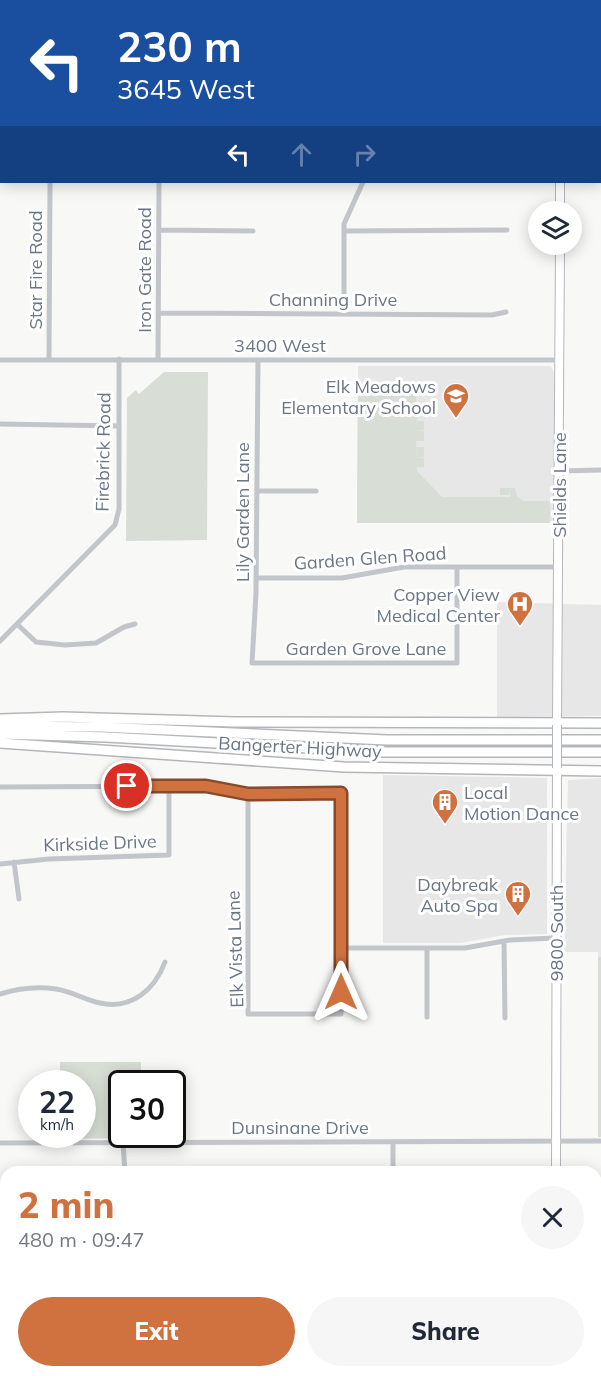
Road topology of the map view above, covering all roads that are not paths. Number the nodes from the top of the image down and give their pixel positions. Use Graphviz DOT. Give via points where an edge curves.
graph roads {
  1 [pos="50,183"];
  2 [pos="159,183"];
  3 [pos="362,183"];
  4 [pos="560,183"];
  5 [pos="560,201"];
  6 [pos="159,230"];
  7 [pos="507,230"];
  8 [pos="254,231"];
  9 [pos="344,231"];
  10 [pos="560,255"];
  11 [pos="506,312"];
  12 [pos="158,313"];
  13 [pos="344,314"];
  14 [pos="119,359"];
  15 [pos="158,359"];
  16 [pos="0,360"];
  17 [pos="49,360"];
  18 [pos="258,360"];
  19 [pos="560,360"];
  20 [pos="0,424"];
  21 [pos="119,426"];
  22 [pos="559,471"];
  23 [pos="601,471"];
  24 [pos="257,491"];
  25 [pos="316,491"];
  26 [pos="457,567"];
  27 [pos="559,567"];
  28 [pos="256,578"];
  29 [pos="17,624"];
  30 [pos="135,624"];
  31 [pos="0,640"];
  32 [pos="252,663"];
  33 [pos="0,719"];
  34 [pos="601,723"];
  35 [pos="557,724"];
  36 [pos="0,726"];
  37 [pos="0,734"];
  38 [pos="601,740"];
  39 [pos="0,743"];
  40 [pos="601,752"];
  41 [pos="557,770"];
  42 [pos="601,771"];
  43 [pos="169,786"];
  44 [pos="0,787"];
  45 [pos="248,794"];
  46 [pos="14,862"];
  47 [pos="0,864"];
  48 [pos="19,899"];
  49 [pos="556,938"];
  50 [pos="504,941"];
  51 [pos="341,948"];
  52 [pos="427,948"];
  53 [pos="165,962"];
  54 [pos="0,994"];
  55 [pos="427,1017"];
  56 [pos="505,1018"];
  57 [pos="556,1141"];
  58 [pos="601,1141"];
  59 [pos="393,1142"];
  60 [pos="0,1143"];
  61 [pos="108,1143"];
  62 [pos="186,1143"];
  63 [pos="123,1148"];
  64 [pos="125,1166"];
  65 [pos="393,1166"];
  66 [pos="556,1166"];
  1 -- 17 [label="street, Star Fire Road"];
  2 -- 6 [label="street, Iron Gate Road"];
  3 -- 9 [label="street" via="346,216"];
  4 -- 5 [label="main road"];
  6 -- 8 [label="street"];
  6 -- 12 [label="street, Iron Gate Road"];
  7 -- 9 [label="street"];
  9 -- 13 [label="street"];
  10 -- 19 [label="main road, Shields Lane"];
  11 -- 13 [label="street, Channing Drive"];
  12 -- 13 [label="street, Channing Drive"];
  12 -- 15 [label="street, Iron Gate Road"];
  14 -- 15 [label="street, 3400 West"];
  14 -- 17 [label="street, 3400 West"];
  14 -- 21 [label="street, Firebrick Road"];
  15 -- 18 [label="street, 3400 West"];
  16 -- 17 [label="street, 3400 West"];
  18 -- 19 [label="street, 3400 West"];
  18 -- 24 [label="street, Lily Garden Lane"];
  19 -- 22 [label="main road, Shields Lane"];
  20 -- 21 [label="street"];
  21 -- 29 [label="street, Firebrick Road" via="119,510 115,525"];
  22 -- 23 [label="street"];
  22 -- 27 [label="main road, Shields Lane"];
  24 -- 25 [label="street"];
  24 -- 28 [label="street, Lily Garden Lane"];
  26 -- 27 [label="street, Garden Glen Road"];
  26 -- 28 [label="street, Garden Glen Road" via="395,568 342,578"];
  26 -- 32 [label="street, Garden Grove Lane" via="457,663"];
  27 -- 35 [label="main road, Shields Lane"];
  28 -- 32 [label="street, Lily Garden Lane"];
  29 -- 30 [label="street" via="39,644 85,645"];
  29 -- 31 [label="street, Firebrick Road"];
  33 -- 35 [label="highway"];
  34 -- 35 [label="highway"];
  35 -- 41 [label="main road, 9800 South, bridge"];
  36 -- 38 [label="highway, Bangerter Highway" via="379,740"];
  37 -- 40 [label="highway, Bangerter Highway" via="383,752"];
  39 -- 41 [label="highway" via="344,767"];
  41 -- 42 [label="highway"];
  41 -- 49 [label="main road, 9800 South"];
  43 -- 44 [label="street"];
  43 -- 45 [label="street" via="206,786"];
  43 -- 46 [label="street, Kirkside Drive" via="169,855"];
  45 -- 51 [label="street" via="341,793"];
  45 -- 51 [label="street, Elk Vista Lane" via="248,1014 341,1014"];
  46 -- 47 [label="street, Kirkside Drive"];
  46 -- 48 [label="street"];
  49 -- 50 [label="street"];
  49 -- 57 [label="main road, 9800 South"];
  50 -- 52 [label="street" via="475,947"];
  50 -- 56 [label="street"];
  51 -- 52 [label="street"];
  52 -- 55 [label="street"];
  53 -- 54 [label="street" via="154,984 129,1002 100,1003 47,987"];
  57 -- 58 [label="street, Dunsinane Drive"];
  57 -- 59 [label="street, Dunsinane Drive"];
  57 -- 66 [label="main road, 9800 South"];
  59 -- 62 [label="street, Dunsinane Drive"];
  59 -- 65 [label="street"];
  60 -- 61 [label="street, Dunsinane Drive"];
  63 -- 64 [label="street"];
}
